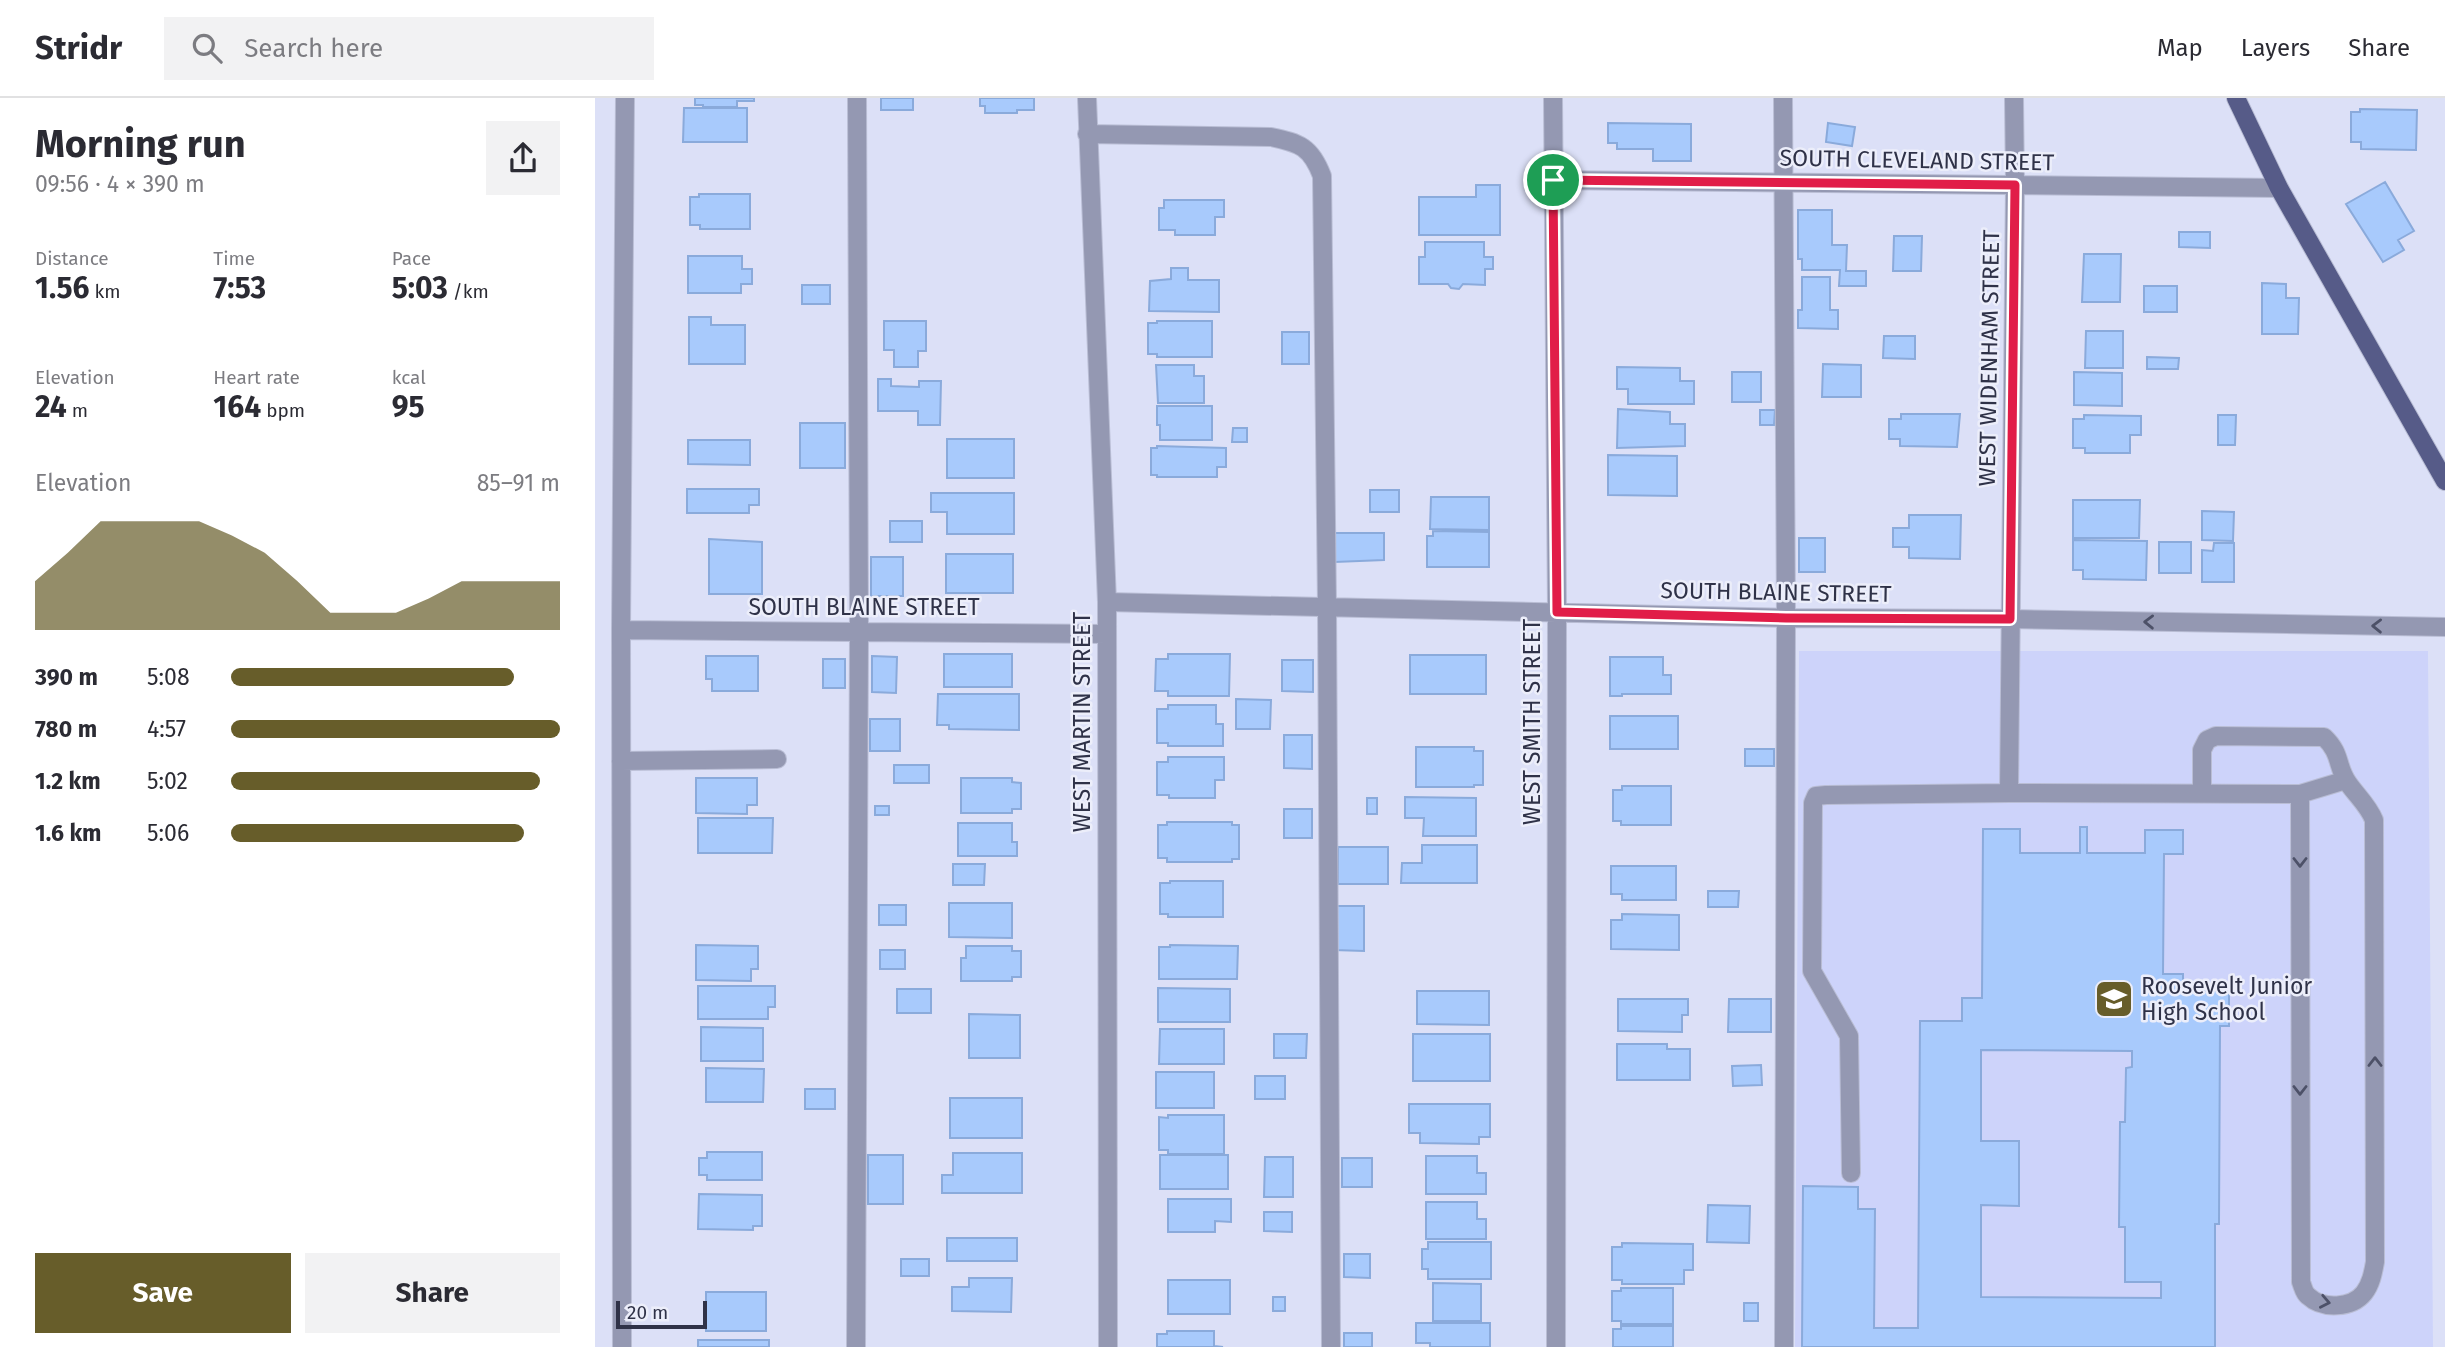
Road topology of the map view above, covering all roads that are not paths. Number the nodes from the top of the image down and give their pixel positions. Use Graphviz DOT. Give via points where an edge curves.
graph roads {
  1 [pos="625,98"];
  2 [pos="857,98"];
  3 [pos="1087,98"];
  4 [pos="1553,98"];
  5 [pos="1783,98"];
  6 [pos="2014,98"];
  7 [pos="2236,98"];
  8 [pos="1087,134"];
  9 [pos="1553,180"];
  10 [pos="1783,183"];
  11 [pos="2015,185"];
  12 [pos="2279,188"];
  13 [pos="2445,481"];
  14 [pos="1107,602"];
  15 [pos="1327,606"];
  16 [pos="1557,612"];
  17 [pos="1786,618"];
  18 [pos="2010,619"];
  19 [pos="2445,627"];
  20 [pos="621,630"];
  21 [pos="859,632"];
  22 [pos="1107,634"];
  23 [pos="778,759"];
  24 [pos="621,761"];
  25 [pos="2346,780"];
  26 [pos="2009,793"];
  27 [pos="2203,793"];
  28 [pos="2300,794"];
  29 [pos="1851,1173"];
  30 [pos="622,1347"];
  31 [pos="856,1347"];
  32 [pos="1108,1347"];
  33 [pos="1331,1347"];
  34 [pos="1556,1347"];
  35 [pos="1784,1347"];
  1 -- 20 [label="street"];
  2 -- 21 [label="street"];
  3 -- 8 [label="street, WEST MARTIN STREET"];
  4 -- 9 [label="street, WEST SMITH STREET"];
  5 -- 10 [label="street"];
  6 -- 11 [label="street, WEST WIDENHAM STREET"];
  7 -- 12 [label="main road"];
  8 -- 14 [label="street, WEST MARTIN STREET"];
  8 -- 15 [label="street" via="1271,137 1296,143 1314,156 1322,176"];
  9 -- 10 [label="street, SOUTH CLEVELAND STREET"];
  9 -- 16 [label="street, WEST SMITH STREET"];
  10 -- 11 [label="street, SOUTH CLEVELAND STREET"];
  10 -- 17 [label="street"];
  11 -- 12 [label="street, SOUTH CLEVELAND STREET"];
  11 -- 18 [label="street, WEST WIDENHAM STREET"];
  12 -- 13 [label="main road"];
  14 -- 15 [label="street, SOUTH BLAINE STREET"];
  14 -- 22 [label="street, WEST MARTIN STREET"];
  15 -- 16 [label="street, SOUTH BLAINE STREET"];
  15 -- 33 [label="street"];
  16 -- 17 [label="street, SOUTH BLAINE STREET"];
  16 -- 34 [label="street, WEST SMITH STREET"];
  17 -- 18 [label="street, SOUTH BLAINE STREET"];
  17 -- 35 [label="street"];
  19 -- 18 [label="street, SOUTH BLAINE STREET, one-way"];
  18 -- 26 [label="street, WEST WIDENHAM STREET"];
  20 -- 21 [label="street, SOUTH BLAINE STREET"];
  20 -- 24 [label="street"];
  21 -- 22 [label="street, SOUTH BLAINE STREET"];
  21 -- 31 [label="street"];
  22 -- 32 [label="street, WEST MARTIN STREET"];
  23 -- 24 [label="street"];
  24 -- 30 [label="street"];
  25 -- 27 [label="street" via="2335,747 2324,737 2216,736 2207,740 2203,750"];
  25 -- 28 [label="street"];
  28 -- 25 [label="street, one-way" via="2301,1282 2314,1301 2340,1305 2364,1293 2375,1262 2374,820"];
  26 -- 27 [label="street"];
  26 -- 29 [label="street" via="1826,794 1813,803 1812,971 1849,1036"];
  27 -- 28 [label="street"];
}
